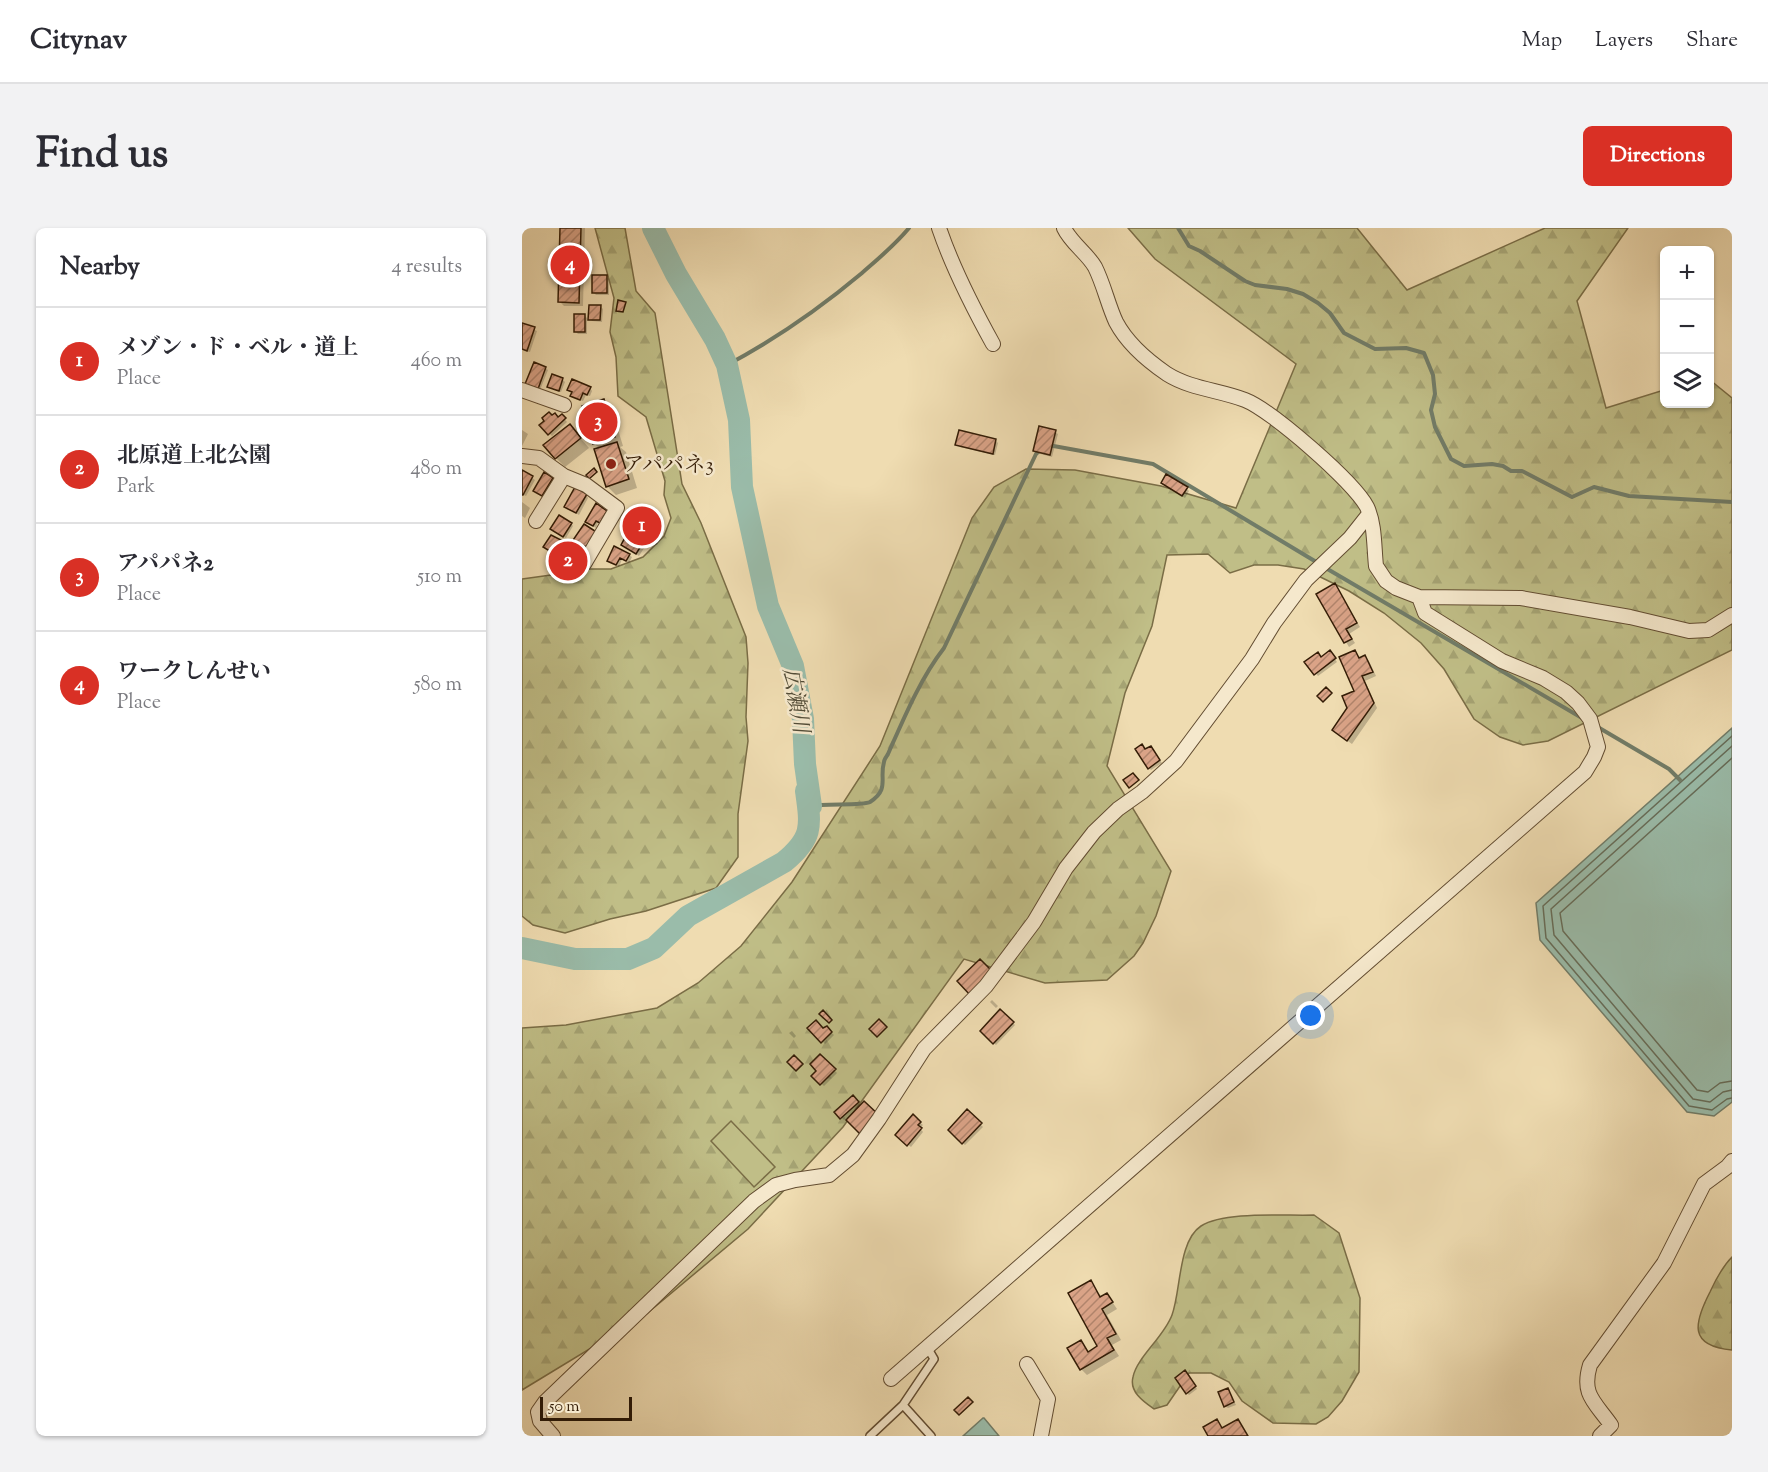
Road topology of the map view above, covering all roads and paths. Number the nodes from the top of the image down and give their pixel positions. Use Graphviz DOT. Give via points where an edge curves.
graph roads {
  1 [pos="939,228"];
  2 [pos="1064,228"];
  3 [pos="993,344"];
  4 [pos="522,390"];
  5 [pos="564,405"];
  6 [pos="522,456"];
  7 [pos="564,476"];
  8 [pos="1369,514"];
  9 [pos="536,521"];
  10 [pos="584,564"];
  11 [pos="1419,597"];
  12 [pos="1732,615"];
  13 [pos="1732,1161"];
  14 [pos="926,1347"];
  15 [pos="1027,1364"];
  16 [pos="891,1379"];
  17 [pos="903,1405"];
  18 [pos="553,1436"];
  19 [pos="870,1436"];
  20 [pos="931,1436"];
  21 [pos="1041,1436"];
  22 [pos="1600,1436"];
  1 -- 3 [label="street" via="964,290"];
  2 -- 8 [label="street" via="1094,266 1117,324 1142,354 1184,382 1246,400 1270,415 1349,483"];
  4 -- 5 [label="street"];
  6 -- 7 [label="street" via="539,458"];
  7 -- 9 [label="street"];
  7 -- 10 [label="street" via="586,485 617,508"];
  8 -- 11 [label="street" via="1380,573 1396,588"];
  8 -- 18 [label="street" via="1306,580 1176,761 1094,832 986,987 924,1049 854,1155 829,1174 776,1185 754,1201 545,1402 538,1412 539,1418"];
  11 -- 12 [label="street" via="1521,598 1689,632 1708,630"];
  11 -- 14 [label="street" via="1425,613 1502,661 1543,678 1578,703 1595,733 1598,747 1594,758 1584,772"];
  13 -- 22 [label="street" via="1704,1184 1664,1263 1590,1365 1587,1390 1611,1425"];
  14 -- 16 [label="street"];
  14 -- 17 [label="lane" via="934,1359"];
  15 -- 21 [label="street" via="1048,1399"];
  17 -- 19 [label="lane"];
  17 -- 20 [label="lane"];
}
